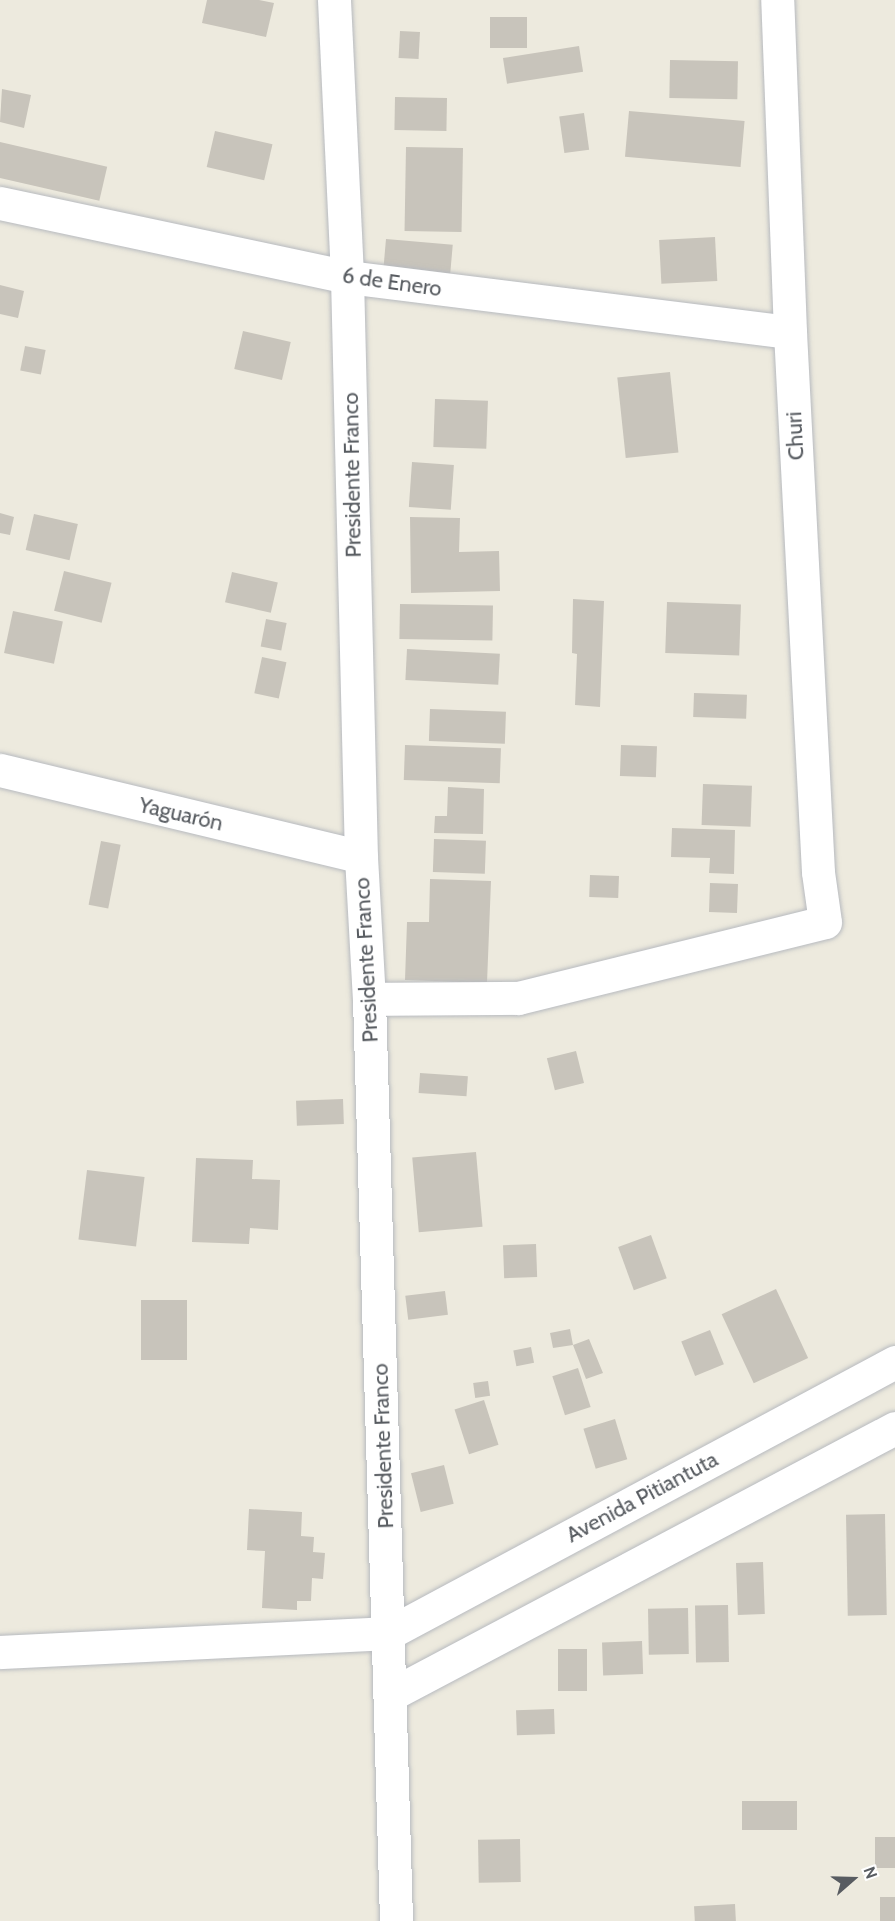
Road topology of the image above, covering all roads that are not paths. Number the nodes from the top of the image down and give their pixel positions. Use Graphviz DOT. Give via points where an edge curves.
graph roads {
  1 [pos="334,0"];
  2 [pos="777,0"];
  3 [pos="0,202"];
  4 [pos="347,277"];
  5 [pos="790,332"];
  6 [pos="0,770"];
  7 [pos="361,857"];
  8 [pos="369,999"];
  9 [pos="895,1362"];
  10 [pos="895,1428"];
  11 [pos="389,1633"];
  12 [pos="0,1652"];
  13 [pos="390,1695"];
  14 [pos="396,1921"];
  1 -- 4 [label="street, Presidente Franco"];
  2 -- 5 [label="street, Churi"];
  3 -- 4 [label="street, 6 de Enero"];
  4 -- 5 [label="street, 6 de Enero"];
  4 -- 7 [label="street, Presidente Franco"];
  5 -- 8 [label="street, Churi" via="818,872 825,922 518,998"];
  6 -- 7 [label="street, Yaguarón"];
  7 -- 8 [label="street, Presidente Franco"];
  8 -- 11 [label="street, Presidente Franco"];
  9 -- 11 [label="street, Avenida Pitiantuta"];
  10 -- 13 [label="street"];
  11 -- 12 [label="street"];
  11 -- 13 [label="street, Presidente Franco"];
  13 -- 14 [label="street, Presidente Franco"];
}
